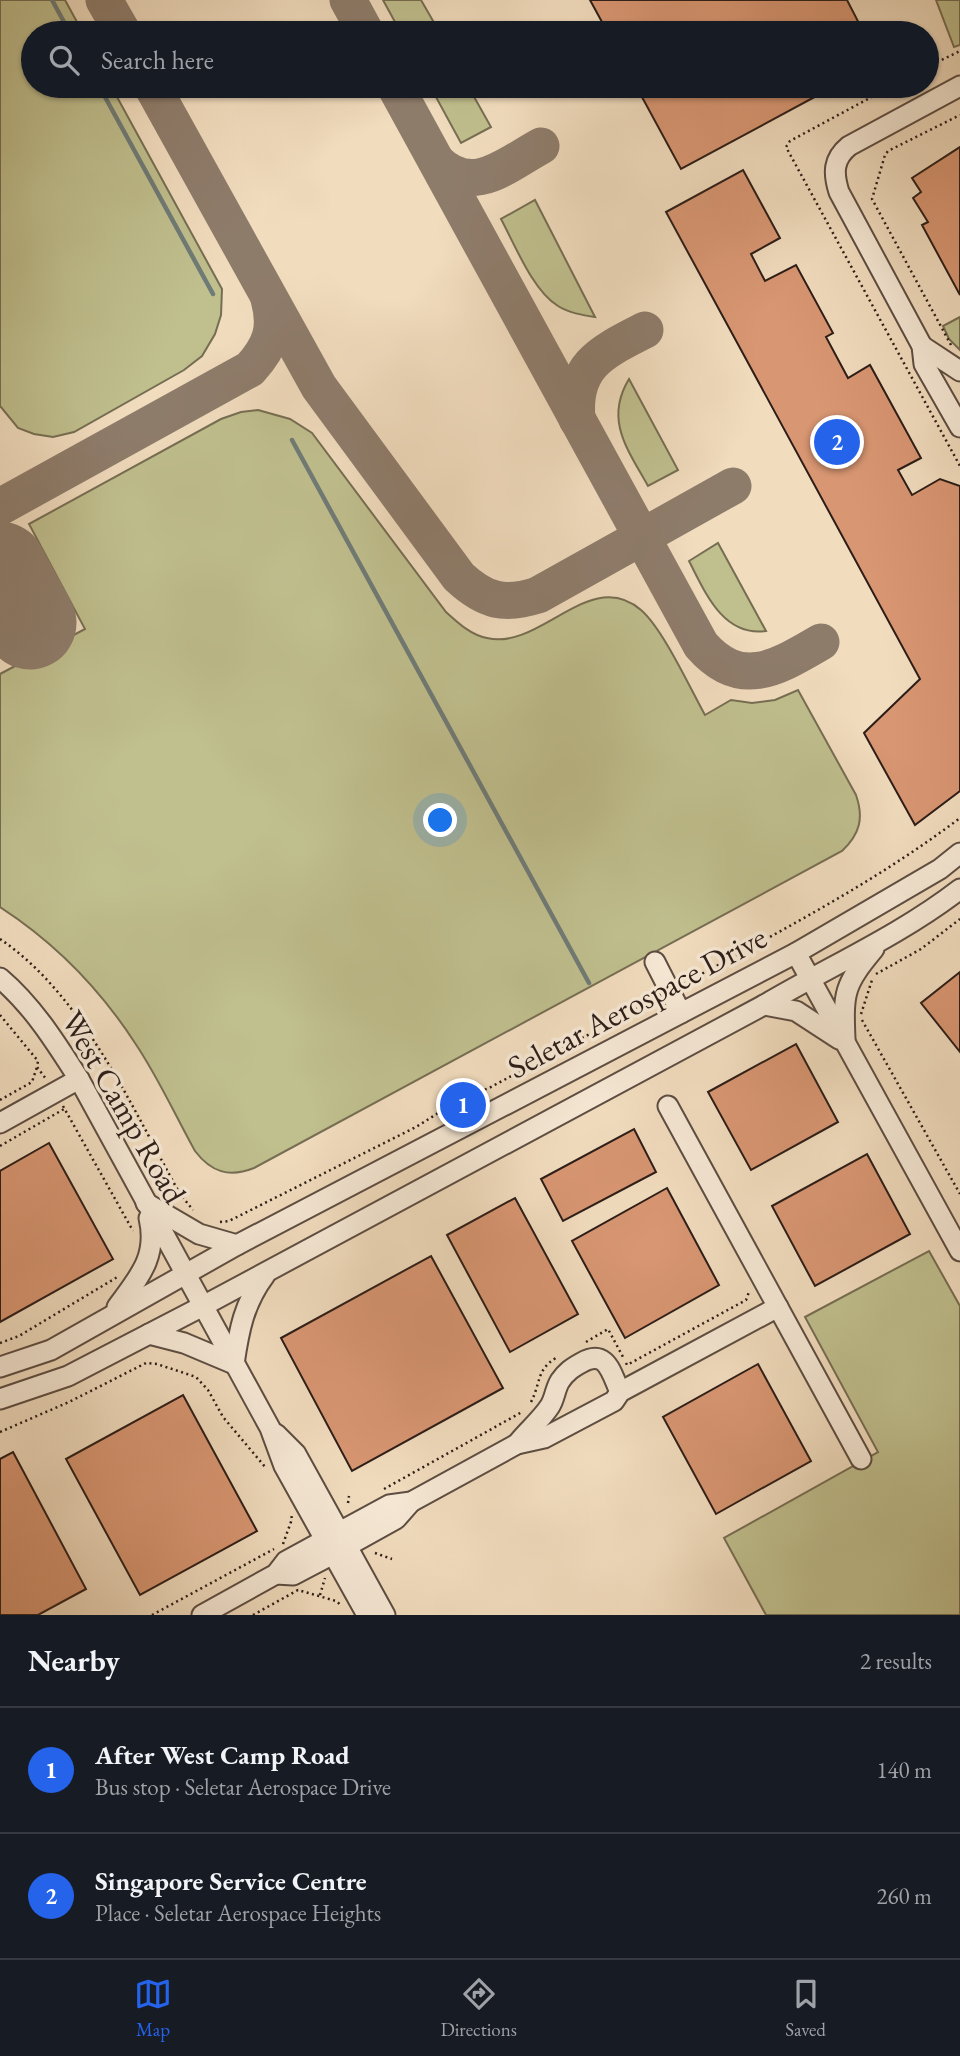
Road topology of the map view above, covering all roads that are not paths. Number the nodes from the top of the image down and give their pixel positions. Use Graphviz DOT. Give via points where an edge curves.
graph roads {
  1 [pos="960,86"];
  2 [pos="939,97"];
  3 [pos="938,98"];
  4 [pos="922,346"];
  5 [pos="960,370"];
  6 [pos="960,427"];
  7 [pos="960,853"];
  8 [pos="960,889"];
  9 [pos="879,943"];
  10 [pos="796,953"];
  11 [pos="655,962"];
  12 [pos="0,978"];
  13 [pos="809,978"];
  14 [pos="764,1005"];
  15 [pos="681,1013"];
  16 [pos="845,1044"];
  17 [pos="79,1079"];
  18 [pos="668,1106"];
  19 [pos="0,1123"];
  20 [pos="146,1203"];
  21 [pos="237,1245"];
  22 [pos="960,1251"];
  23 [pos="268,1272"];
  24 [pos="185,1274"];
  25 [pos="203,1306"];
  26 [pos="778,1307"];
  27 [pos="112,1314"];
  28 [pos="149,1334"];
  29 [pos="234,1363"];
  30 [pos="0,1367"];
  31 [pos="620,1392"];
  32 [pos="0,1399"];
  33 [pos="517,1444"];
  34 [pos="861,1459"];
  35 [pos="336,1543"];
  36 [pos="202,1615"];
  37 [pos="367,1615"];
  38 [pos="385,1615"];
  1 -- 2 [label="street"];
  3 -- 4 [label="street" via="855,142 842,152 834,167 839,192"];
  4 -- 5 [label="street"];
  4 -- 6 [label="street" via="924,364"];
  7 -- 10 [label="street, Seletar Aerospace Drive"];
  8 -- 9 [label="street, Seletar Aerospace Drive"];
  9 -- 13 [label="street, Seletar Aerospace Drive"];
  9 -- 16 [label="street" via="848,985 843,1002"];
  10 -- 13 [label="street"];
  10 -- 15 [label="street, Seletar Aerospace Drive"];
  11 -- 15 [label="street"];
  12 -- 17 [label="street, West Camp Road" via="46,1027"];
  13 -- 14 [label="street, Seletar Aerospace Drive"];
  13 -- 16 [label="street"];
  14 -- 16 [label="street" via="796,1011"];
  14 -- 23 [label="street, Seletar Aerospace Drive"];
  15 -- 21 [label="street, Seletar Aerospace Drive"];
  16 -- 22 [label="street"];
  17 -- 19 [label="street" via="60,1101"];
  17 -- 20 [label="street, West Camp Road"];
  18 -- 26 [label="street"];
  20 -- 21 [label="street" via="199,1234"];
  20 -- 24 [label="street, West Camp Road"];
  20 -- 27 [label="street" via="153,1234 147,1263"];
  21 -- 24 [label="street, Seletar Aerospace Drive"];
  23 -- 25 [label="street, Seletar Aerospace Drive"];
  23 -- 29 [label="street" via="247,1303"];
  24 -- 25 [label="street, West Camp Road"];
  24 -- 27 [label="street, Seletar Aerospace Drive"];
  25 -- 28 [label="street, Seletar Aerospace Drive"];
  25 -- 29 [label="street, West Camp Road"];
  26 -- 31 [label="street"];
  26 -- 34 [label="street"];
  27 -- 30 [label="street, Seletar Aerospace Drive" via="51,1350"];
  28 -- 29 [label="street"];
  28 -- 32 [label="street, Seletar Aerospace Drive" via="68,1376"];
  29 -- 35 [label="street, West Camp Road" via="270,1428 296,1454"];
  31 -- 33 [label="street" via="614,1401 544,1438"];
  31 -- 33 [label="street" via="602,1359 590,1358 568,1370 545,1413"];
  33 -- 35 [label="street" via="411,1502 389,1505"];
  35 -- 36 [label="street" via="293,1575 276,1574"];
  35 -- 37 [label="street"];
  35 -- 38 [label="street"];
}
